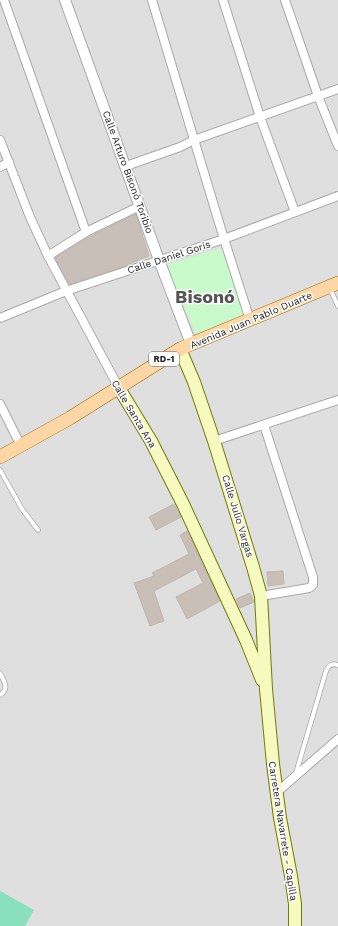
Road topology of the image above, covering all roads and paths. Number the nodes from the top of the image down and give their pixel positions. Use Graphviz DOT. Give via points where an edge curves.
graph roads {
  1 [pos="4,0"];
  2 [pos="65,0"];
  3 [pos="152,0"];
  4 [pos="223,0"];
  5 [pos="284,0"];
  6 [pos="338,89"];
  7 [pos="318,96"];
  8 [pos="260,117"];
  9 [pos="0,140"];
  10 [pos="194,140"];
  11 [pos="338,143"];
  12 [pos="9,162"];
  13 [pos="126,166"];
  14 [pos="0,167"];
  15 [pos="338,196"];
  16 [pos="140,206"];
  17 [pos="295,212"];
  18 [pos="86,232"];
  19 [pos="224,239"];
  20 [pos="48,256"];
  21 [pos="159,260"];
  22 [pos="334,285"];
  23 [pos="66,291"];
  24 [pos="338,306"];
  25 [pos="0,318"];
  26 [pos="250,320"];
  27 [pos="186,347"];
  28 [pos="119,388"];
  29 [pos="338,400"];
  30 [pos="0,404"];
  31 [pos="264,425"];
  32 [pos="214,441"];
  33 [pos="21,446"];
  34 [pos="0,456"];
  35 [pos="0,470"];
  36 [pos="38,530"];
  37 [pos="261,596"];
  38 [pos="263,637"];
  39 [pos="246,640"];
  40 [pos="338,665"];
  41 [pos="0,673"];
  42 [pos="266,689"];
  43 [pos="0,695"];
  44 [pos="338,739"];
  45 [pos="295,777"];
  46 [pos="276,793"];
  47 [pos="295,926"];
  1 -- 18 [label="street"];
  2 -- 13 [label="street, Calle Arturo Bisonó Toribio"];
  3 -- 10 [label="street"];
  4 -- 8 [label="street"];
  5 -- 7 [label="street"];
  6 -- 7 [label="street"];
  7 -- 8 [label="street"];
  7 -- 11 [label="street"];
  8 -- 10 [label="street"];
  8 -- 17 [label="street"];
  9 -- 12 [label="street, Calle Santa Ana"];
  10 -- 13 [label="street"];
  10 -- 19 [label="street"];
  12 -- 14 [label="street"];
  12 -- 20 [label="street, Calle Santa Ana"];
  13 -- 16 [label="street, Calle Arturo Bisonó Toribio"];
  15 -- 17 [label="street, Calle Daniel Goris"];
  16 -- 18 [label="street"];
  16 -- 21 [label="street, Calle Arturo Bisonó Toribio"];
  17 -- 19 [label="street, Calle Daniel Goris"];
  18 -- 20 [label="street"];
  19 -- 21 [label="street, Calle Daniel Goris"];
  19 -- 26 [label="street"];
  20 -- 23 [label="street, Calle Santa Ana"];
  21 -- 23 [label="street, Calle Daniel Goris"];
  21 -- 27 [label="street, Calle Arturo Bisonó Toribio"];
  22 -- 24 [label="lane"];
  22 -- 26 [label="main road, Avenida Juan Pablo Duarte / RD-1"];
  23 -- 25 [label="street, Calle Daniel Goris"];
  23 -- 28 [label="street, Calle Santa Ana"];
  26 -- 27 [label="main road, Avenida Juan Pablo Duarte / RD-1"];
  27 -- 28 [label="main road, Avenida Juan Pablo Duarte / RD-1"];
  27 -- 32 [label="main road, Calle Julio Vargas" via="194,382"];
  28 -- 33 [label="main road, Avenida Juan Pablo Duarte / RD-1"];
  28 -- 39 [label="main road, Calle Santa Ana" via="169,475"];
  29 -- 31 [label="street"];
  30 -- 33 [label="street"];
  31 -- 32 [label="street"];
  31 -- 37 [label="street" via="313,577 313,585 309,588"];
  32 -- 37 [label="main road, Calle Julio Vargas"];
  33 -- 34 [label="main road, Avenida Juan Pablo Duarte / RD-1"];
  35 -- 36 [label="lane" via="22,509"];
  37 -- 38 [label="main road, Calle Julio Vargas"];
  38 -- 39 [label="main road"];
  38 -- 42 [label="main road, Calle Julio Vargas"];
  39 -- 42 [label="main road, Calle Santa Ana"];
  40 -- 45 [label="lane" via="331,665 326,671"];
  41 -- 43 [label="lane" via="6,687 5,692"];
  42 -- 46 [label="main road, Carretera Navarrete - Capilla"];
  44 -- 45 [label="street"];
  45 -- 46 [label="street"];
  46 -- 47 [label="main road, Carretera Navarrete - Capilla" via="291,876"];
}
